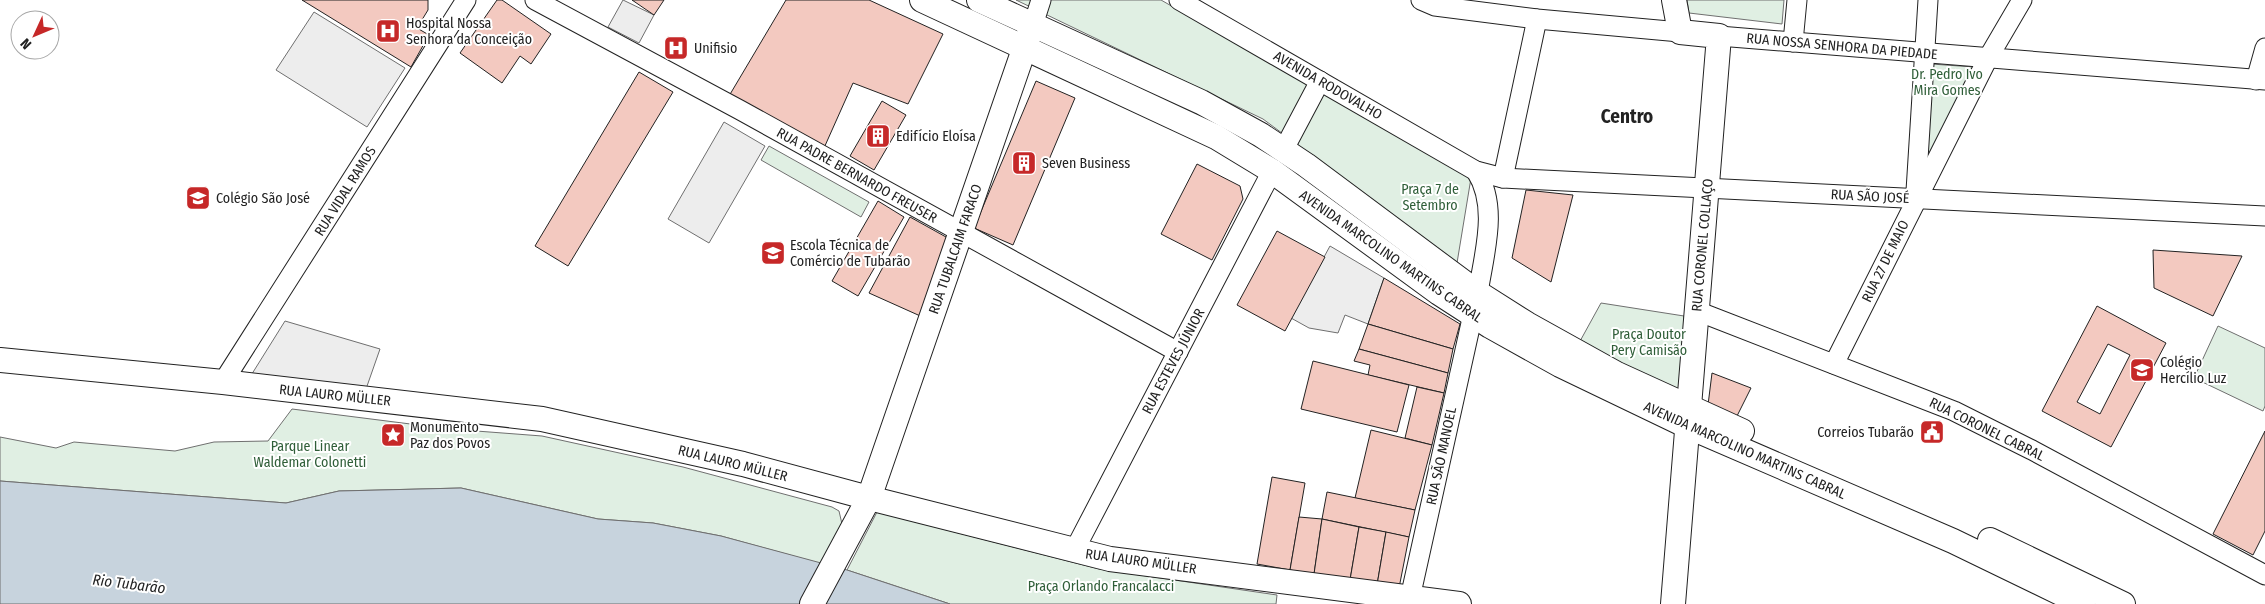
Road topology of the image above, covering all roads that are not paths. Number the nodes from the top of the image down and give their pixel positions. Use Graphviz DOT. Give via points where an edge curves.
graph roads {
  1 [pos="466,0"];
  2 [pos="535,0"];
  3 [pos="922,0"];
  4 [pos="980,0"];
  5 [pos="1042,0"];
  6 [pos="1179,0"];
  7 [pos="1421,0"];
  8 [pos="1674,0"];
  9 [pos="1797,0"];
  10 [pos="1928,0"];
  11 [pos="2022,0"];
  12 [pos="1537,19"];
  13 [pos="1033,25"];
  14 [pos="1680,32"];
  15 [pos="1719,36"];
  16 [pos="1793,42"];
  17 [pos="1025,48"];
  18 [pos="2265,48"];
  19 [pos="1924,53"];
  20 [pos="1988,58"];
  21 [pos="2261,80"];
  22 [pos="1320,81"];
  23 [pos="1284,149"];
  24 [pos="1272,171"];
  25 [pos="1476,171"];
  26 [pos="1503,178"];
  27 [pos="1707,188"];
  28 [pos="1916,198"];
  29 [pos="2265,216"];
  30 [pos="961,233"];
  31 [pos="1475,303"];
  32 [pos="1697,311"];
  33 [pos="1178,352"];
  34 [pos="0,360"];
  35 [pos="1834,364"];
  36 [pos="223,382"];
  37 [pos="1688,417"];
  38 [pos="869,498"];
  39 [pos="1074,551"];
  40 [pos="2265,575"];
  41 [pos="1410,598"];
  42 [pos="812,604"];
  43 [pos="1459,604"];
  44 [pos="1673,604"];
  45 [pos="2083,604"];
  46 [pos="2124,604"];
  1 -- 36 [label="street, RUA VIDAL RAMOS"];
  2 -- 30 [label="street, RUA PADRE BERNARDO FREUSER"];
  3 -- 17 [label="main road, AVENIDA MARCOLINO MARTINS CABRAL"];
  4 -- 13 [label="main road, AVENIDA MARCOLINO MARTINS CABRAL"];
  5 -- 13 [label="street, RUA TUBALCAIM FARACO"];
  6 -- 22 [label="street, AVENIDA RODOVALHO"];
  7 -- 12 [label="street, RUA NOSSA SENHORA DA PIEDADE" via="1435,6"];
  8 -- 14 [label="main road"];
  9 -- 16 [label="street"];
  10 -- 19 [label="street"];
  11 -- 20 [label="street, RUA 27 DE MAIO"];
  12 -- 14 [label="street, RUA NOSSA SENHORA DA PIEDADE"];
  12 -- 26 [label="street"];
  13 -- 17 [label="main road, RUA TUBALCAIM FARACO"];
  13 -- 23 [label="main road, AVENIDA MARCOLINO MARTINS CABRAL" via="1201,102"];
  14 -- 15 [label="main road, RUA NOSSA SENHORA DA PIEDADE"];
  15 -- 16 [label="street, RUA NOSSA SENHORA DA PIEDADE"];
  15 -- 27 [label="main road, RUA CORONEL COLLAÇO"];
  16 -- 19 [label="street, RUA NOSSA SENHORA DA PIEDADE"];
  17 -- 24 [label="main road, AVENIDA MARCOLINO MARTINS CABRAL" via="1200,129"];
  17 -- 30 [label="main road, RUA TUBALCAIM FARACO"];
  18 -- 21 [label="street"];
  19 -- 20 [label="street, RUA NOSSA SENHORA DA PIEDADE"];
  19 -- 28 [label="street"];
  20 -- 21 [label="street, RUA NOSSA SENHORA DA PIEDADE"];
  20 -- 28 [label="street, RUA 27 DE MAIO"];
  22 -- 23 [label="street"];
  22 -- 25 [label="street, AVENIDA RODOVALHO"];
  23 -- 31 [label="main road, AVENIDA MARCOLINO MARTINS CABRAL"];
  24 -- 31 [label="main road, AVENIDA MARCOLINO MARTINS CABRAL" via="1400,266"];
  24 -- 33 [label="street, RUA ESTEVES JÚNIOR"];
  25 -- 26 [label="street, RUA SÃO JOSÉ"];
  25 -- 31 [label="street, RUA SÃO MANOEL" via="1485,185 1490,208"];
  26 -- 27 [label="street, RUA SÃO JOSÉ"];
  27 -- 28 [label="street, RUA SÃO JOSÉ"];
  27 -- 32 [label="main road, RUA CORONEL COLLAÇO"];
  28 -- 29 [label="street, RUA SÃO JOSÉ"];
  28 -- 35 [label="street, RUA 27 DE MAIO"];
  30 -- 33 [label="street, RUA PADRE BERNARDO FREUSER"];
  30 -- 38 [label="main road, RUA TUBALCAIM FARACO"];
  31 -- 37 [label="main road, AVENIDA MARCOLINO MARTINS CABRAL" via="1569,348"];
  31 -- 41 [label="street, RUA SÃO MANOEL"];
  32 -- 35 [label="street, RUA CORONEL CABRAL"];
  32 -- 37 [label="main road, RUA CORONEL COLLAÇO"];
  33 -- 39 [label="street, RUA ESTEVES JÚNIOR"];
  34 -- 36 [label="main road, RUA LAURO MÜLLER"];
  35 -- 40 [label="street, RUA CORONEL CABRAL" via="1988,428"];
  36 -- 38 [label="main road, RUA LAURO MÜLLER" via="542,419 743,464"];
  37 -- 44 [label="main road, RUA CORONEL COLLAÇO"];
  37 -- 45 [label="main road, AVENIDA MARCOLINO MARTINS CABRAL"];
  37 -- 46 [label="main road, AVENIDA MARCOLINO MARTINS CABRAL" via="2040,563"];
  38 -- 39 [label="main road, RUA LAURO MÜLLER"];
  38 -- 42 [label="main road, RUA TUBALCAIM FARACO"];
  39 -- 41 [label="main road, RUA LAURO MÜLLER" via="1110,559"];
  41 -- 43 [label="main road, RUA LAURO MÜLLER"];
}
